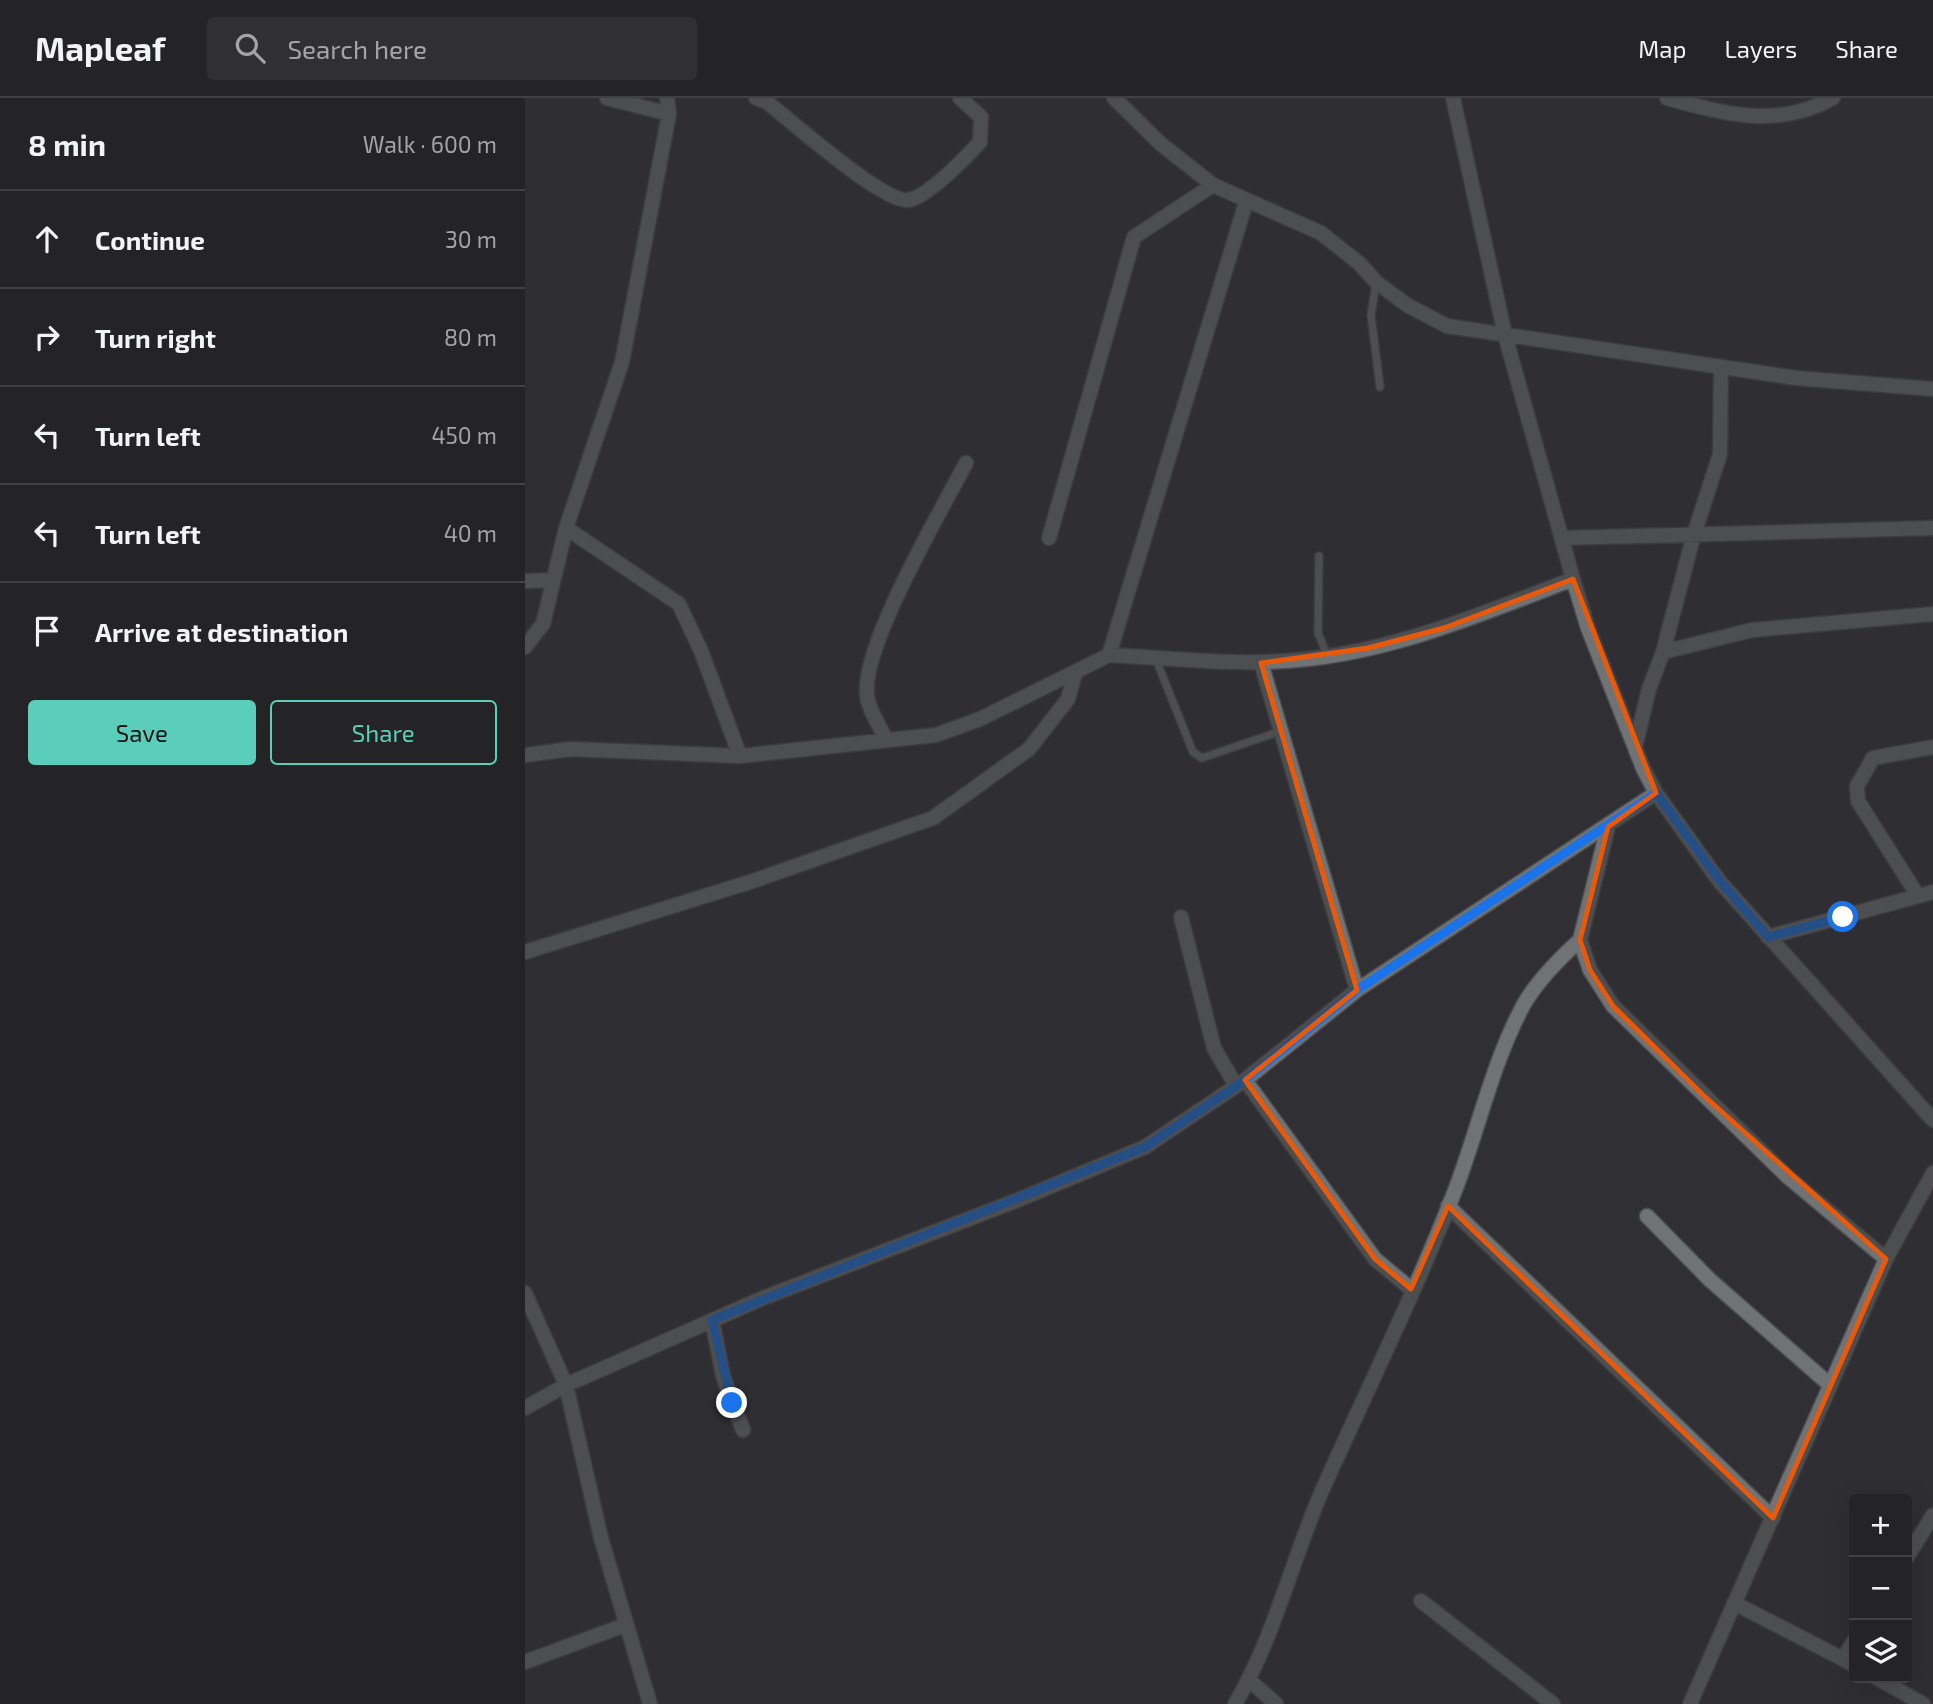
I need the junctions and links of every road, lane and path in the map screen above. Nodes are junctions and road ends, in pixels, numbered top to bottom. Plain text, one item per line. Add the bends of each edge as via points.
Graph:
1 (607, 98) edge
2 (667, 98) edge
3 (756, 98) edge
4 (960, 98) edge
5 (1114, 98) edge
6 (1453, 98) edge
7 (1667, 98) edge
8 (1833, 98) edge
9 (669, 114) junction
10 (1213, 185) junction
11 (1246, 202) junction
12 (1376, 282) junction
13 (1505, 335) junction
14 (1721, 368) junction
15 (1380, 387) dead end
16 (1933, 389) edge
17 (966, 463) dead end
18 (566, 528) junction
19 (1933, 528) edge
20 (1694, 534) junction
21 (1049, 538) dead end
22 (1563, 538) junction
23 (1319, 556) dead end
24 (1573, 579) junction
25 (552, 580) junction
26 (525, 581) edge
27 (1933, 614) edge
28 (525, 647) edge
29 (1663, 652) junction
30 (1109, 654) junction
31 (1327, 655) junction
32 (1155, 657) junction
33 (1261, 663) junction
34 (1075, 674) junction
35 (1281, 730) junction
36 (886, 740) junction
37 (1635, 747) junction
38 (1933, 747) edge
39 (525, 755) edge
40 (740, 756) junction
41 (1656, 793) junction
42 (1608, 827) junction
43 (1933, 892) edge
44 (1918, 896) junction
45 (1181, 917) dead end
46 (1768, 937) junction
47 (1580, 940) junction
48 (525, 952) edge
49 (1357, 990) junction
50 (1241, 1083) junction
51 (1931, 1115) edge
52 (1933, 1173) edge
53 (1448, 1206) junction
54 (1647, 1216) dead end
55 (1886, 1259) junction
56 (1411, 1289) junction
57 (525, 1293) edge
58 (712, 1320) junction
59 (566, 1385) junction
60 (1829, 1385) junction
61 (525, 1408) edge
62 (743, 1430) dead end
63 (1933, 1515) edge
64 (1773, 1518) junction
65 (1912, 1549) edge
66 (1421, 1601) dead end
67 (1734, 1603) junction
68 (625, 1625) junction
69 (525, 1662) edge
70 (1849, 1662) edge
71 (1249, 1680) junction
72 (1886, 1683) edge
73 (650, 1704) edge
74 (1235, 1704) edge
75 (1276, 1704) edge
76 (1553, 1704) edge
77 (1691, 1704) edge
78 (1923, 1704) edge

1 - 9 street
2 - 9 street
3 - 4 street via 767,102 868,184 905,201 919,197 980,142 981,117
5 - 10 street via 1161,144
6 - 13 street
7 - 8 street via 1719,113 1780,118
9 - 18 street via 622,362
10 - 11 street
10 - 21 street via 1134,237
11 - 12 street via 1321,233
11 - 30 street
12 - 13 street via 1447,326
12 - 15 lane via 1371,315
13 - 14 street
13 - 22 street
14 - 16 street
14 - 20 street via 1720,454
17 - 36 street via 887,617 869,663 867,696
18 - 25 street
18 - 40 street via 679,604
19 - 20 street
20 - 22 street
20 - 29 street
22 - 24 street
23 - 31 lane via 1318,633
24 - 31 street via 1444,628
24 - 37 street
25 - 26 street
25 - 28 street via 543,624
27 - 29 street via 1752,629
29 - 37 street
30 - 32 street
30 - 34 street
31 - 33 street
32 - 33 street
32 - 35 lane via 1192,752 1202,758
33 - 35 street
34 - 36 street via 936,735
34 - 48 street via 1068,699 1029,749 933,818 766,877
35 - 49 street
36 - 40 street
37 - 41 street
38 - 44 street via 1873,758 1857,786 1858,801
39 - 40 street via 571,749
41 - 42 street
41 - 46 street via 1720,881
42 - 47 street
42 - 49 street
43 - 44 street
44 - 46 street
45 - 50 street via 1214,1048
46 - 51 street
47 - 53 street via 1525,1003 1495,1072
47 - 55 street via 1590,970 1613,1006 1788,1177
49 - 50 street
50 - 56 street via 1375,1259
50 - 58 street via 1145,1147
52 - 55 street
53 - 56 street
53 - 64 street
54 - 60 street via 1710,1280
55 - 60 street
56 - 71 street via 1320,1496
57 - 59 street
58 - 59 street
58 - 62 street via 723,1376
59 - 61 street
59 - 68 street via 584,1474
60 - 64 street
63 - 65 street
64 - 67 street
66 - 76 street
67 - 70 street
67 - 77 street
68 - 69 street
68 - 73 street
71 - 74 street
71 - 75 street
72 - 78 street

